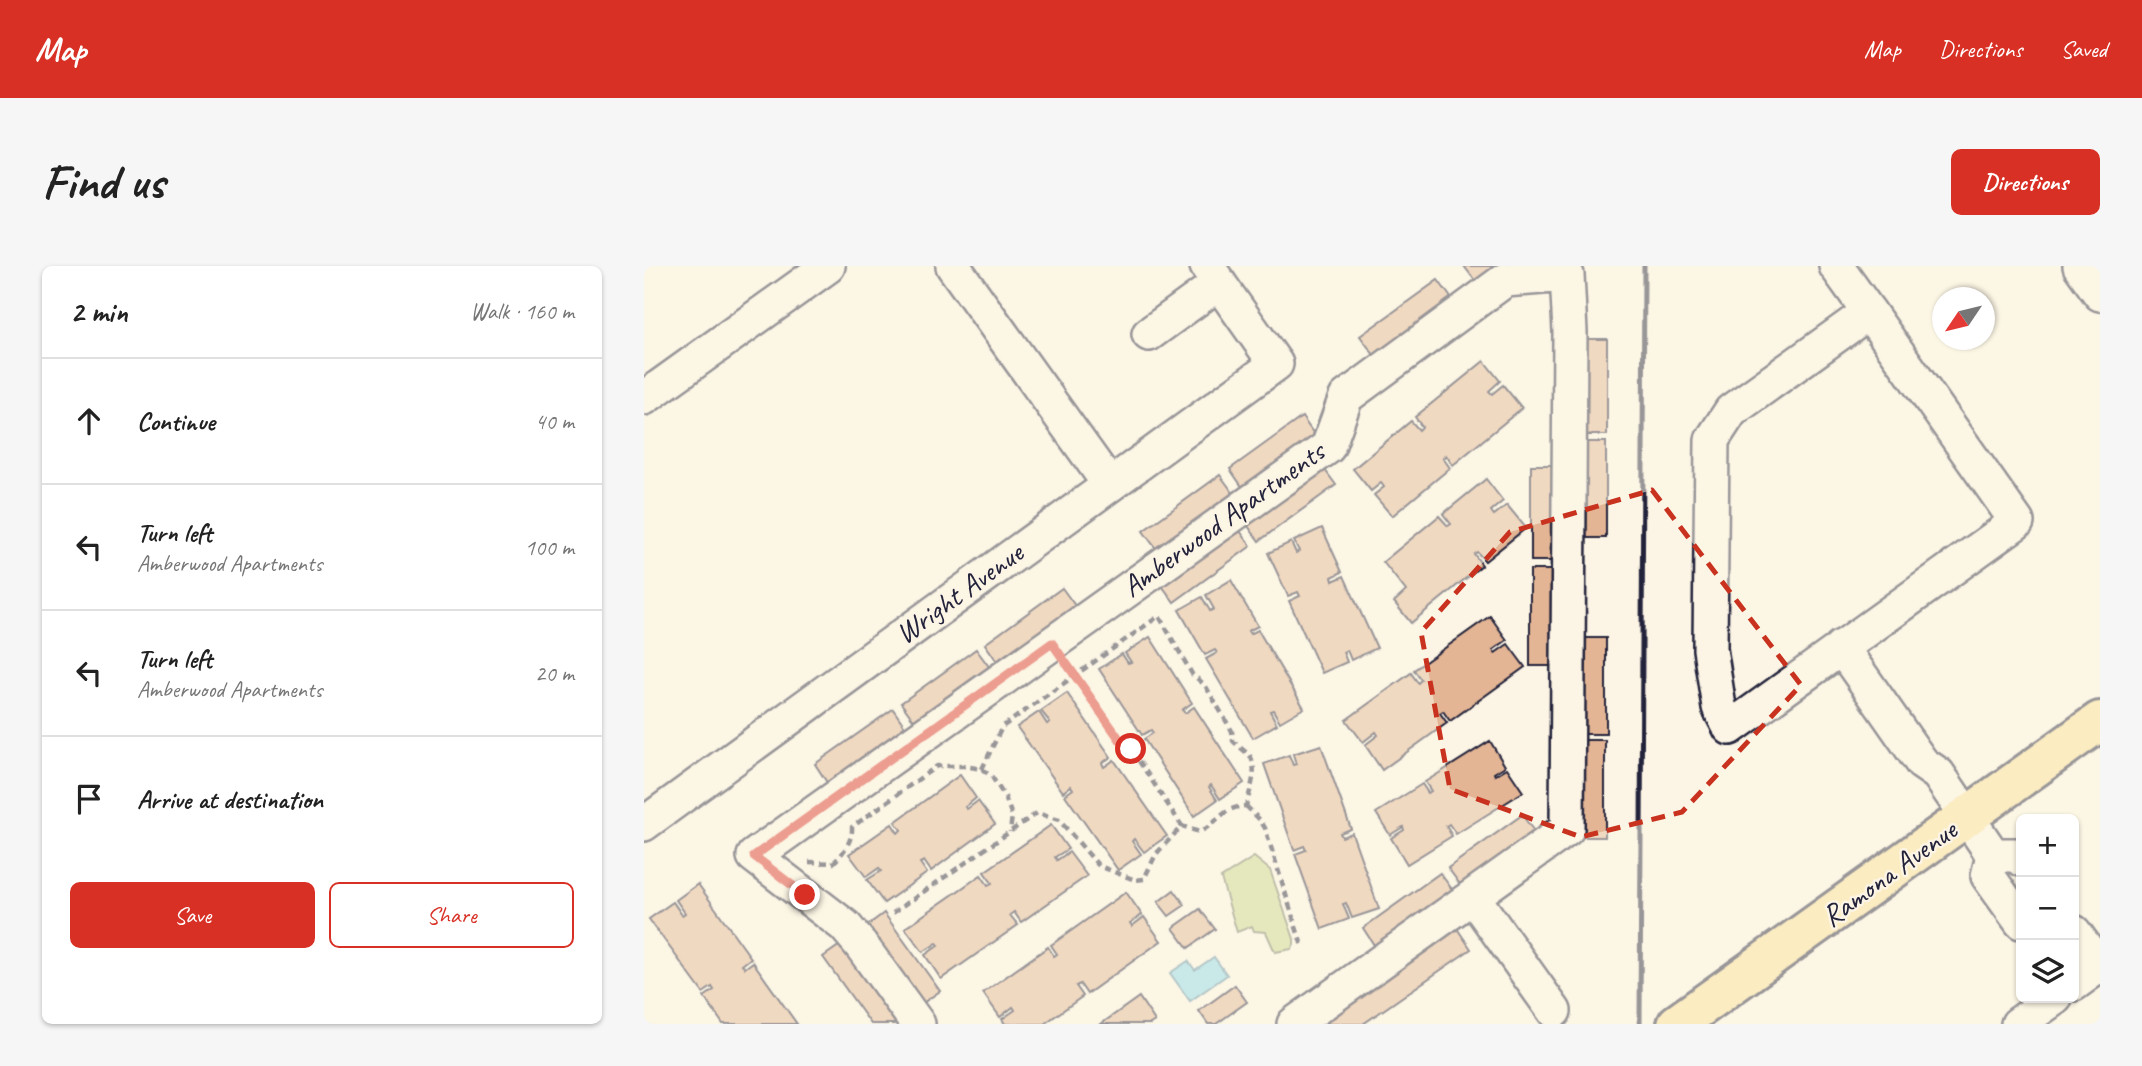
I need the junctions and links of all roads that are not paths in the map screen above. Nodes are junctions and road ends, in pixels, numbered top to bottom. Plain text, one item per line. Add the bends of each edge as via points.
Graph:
1 (828, 266) edge
2 (953, 266) edge
3 (1836, 266) edge
4 (2080, 266) edge
5 (1213, 274) edge
6 (2100, 294) edge
7 (1869, 312) junction
8 (1149, 334) dead end
9 (644, 398) edge
10 (1109, 484) junction
11 (1849, 642) junction
12 (2100, 721) edge
13 (1966, 816) junction
14 (644, 824) edge
15 (2007, 857) edge
16 (1473, 897) junction
17 (2016, 915) edge
18 (2077, 940) edge
19 (2091, 972) edge
20 (2048, 1003) edge
21 (1554, 1011) dead end
22 (918, 1024) edge
23 (1294, 1024) edge
24 (1677, 1024) edge
25 (2018, 1024) edge

1 - 9 street
2 - 10 street
3 - 7 street
4 - 6 street
5 - 8 street
5 - 10 street, Wright Avenue via 1276,364
7 - 11 street via 2017,522
7 - 11 street via 1731,411 1712,440 1710,649 1719,706 1730,728
10 - 14 street, Wright Avenue
11 - 13 street via 1922,763 1938,774
12 - 13 main road, Ramona Avenue
13 - 15 street
13 - 24 main road, Ramona Avenue
15 - 17 street via 1988,876
16 - 21 street
16 - 22 street, Amberwood Apartments via 1567,829 1567,275 1505,281 1346,397 1328,447 748,850 845,926
16 - 23 street, Amberwood Apartments
18 - 19 street
20 - 25 street

